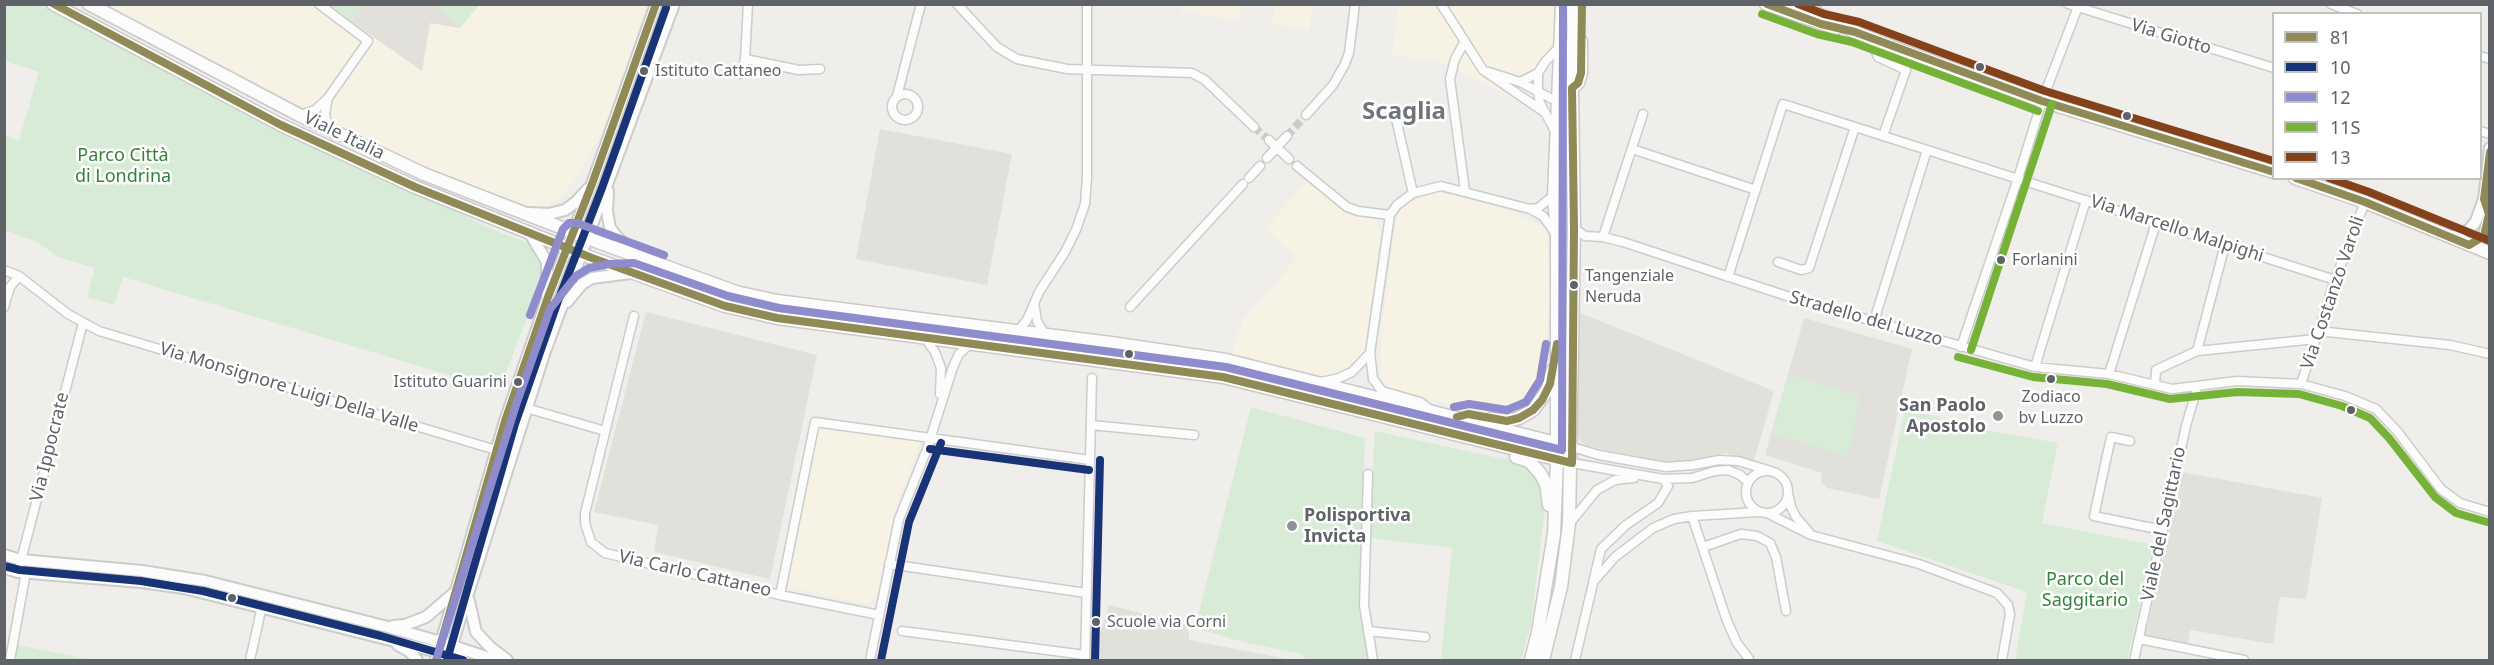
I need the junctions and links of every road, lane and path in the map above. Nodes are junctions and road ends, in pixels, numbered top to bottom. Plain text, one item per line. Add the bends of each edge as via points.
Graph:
1 (53, 4) edge
2 (89, 4) edge
3 (319, 4) edge
4 (656, 4) edge
5 (674, 4) edge
6 (748, 4) edge
7 (921, 4) edge
8 (957, 4) edge
9 (1087, 4) edge
10 (1355, 4) edge
11 (1441, 4) edge
12 (1562, 4) edge
13 (1574, 4) edge
14 (1582, 4) edge
15 (1766, 4) edge
16 (1798, 4) edge
17 (2068, 4) edge
18 (2331, 4) edge
19 (2079, 6) edge
20 (2352, 12) edge
21 (1855, 32) junction
22 (1871, 38) junction
23 (1465, 41) junction
24 (1560, 45) junction
25 (745, 59) junction
26 (2272, 67) edge
27 (820, 69) dead end
28 (1086, 70) junction
29 (1483, 70) junction
30 (1538, 73) junction
31 (741, 74) dead end
32 (1520, 82) junction
33 (1572, 88) junction
34 (1538, 92) junction
35 (897, 96) dead end
36 (328, 98) junction
37 (2042, 101) junction
38 (1558, 102) junction
39 (1394, 110) dead end
40 (1544, 112) junction
41 (1643, 114) dead end
42 (299, 115) junction
43 (1306, 115) tunnel mouth
44 (1254, 127) tunnel mouth
45 (1855, 127) junction
46 (1556, 133) junction
47 (339, 134) junction
48 (1287, 136) tunnel mouth
49 (1883, 136) junction
50 (1269, 140) tunnel mouth
51 (1277, 147) junction
52 (2490, 148) edge
53 (1632, 149) junction
54 (1927, 150) junction
55 (1267, 158) dead end
56 (1289, 159) dead end
57 (1260, 166) dead end
58 (1297, 166) dead end
59 (2272, 171) edge
60 (611, 172) junction
61 (2018, 178) junction
62 (2301, 180) edge
63 (592, 184) junction
64 (1756, 190) junction
65 (1465, 191) junction
66 (1413, 193) junction
67 (1554, 195) junction
68 (1573, 198) junction
69 (2484, 199) junction
70 (2086, 200) junction
71 (2365, 202) junction
72 (1530, 209) junction
73 (519, 212) junction
74 (1390, 215) junction
75 (2156, 223) junction
76 (1574, 228) junction
77 (2469, 230) junction
78 (529, 232) junction
79 (573, 233) junction
80 (1557, 237) junction
81 (1603, 237) junction
82 (2452, 237) junction
83 (587, 238) junction
84 (2225, 245) junction
85 (2469, 245) junction
86 (568, 247) junction
87 (582, 253) junction
88 (2490, 253) edge
89 (638, 257) junction
90 (1778, 262) dead end
91 (4, 270) edge
92 (631, 273) junction
93 (19, 276) junction
94 (1728, 277) junction
95 (2335, 280) junction
96 (548, 297) junction
97 (1035, 304) junction
98 (4, 307) edge
99 (1130, 307) dead end
100 (559, 314) junction
101 (634, 316) dead end
102 (1874, 321) junction
103 (83, 323) junction
104 (1017, 332) junction
105 (2317, 335) junction
106 (923, 336) junction
107 (1045, 336) junction
108 (971, 343) junction
109 (1961, 347) junction
110 (2197, 351) junction
111 (1370, 353) junction
112 (1557, 354) junction
113 (2490, 354) edge
114 (2035, 367) junction
115 (2109, 374) junction
116 (1092, 378) dead end
117 (1318, 383) junction
118 (2301, 384) junction
119 (2155, 385) junction
120 (2197, 387) junction
121 (514, 393) junction
122 (940, 404) junction
123 (525, 408) junction
124 (1430, 411) junction
125 (1458, 417) junction
126 (1091, 425) junction
127 (1427, 428) junction
128 (605, 431) junction
129 (1194, 435) dead end
130 (931, 439) junction
131 (2130, 441) dead end
132 (1558, 443) junction
133 (1572, 447) junction
134 (496, 450) junction
135 (1090, 460) junction
136 (1557, 460) junction
137 (1572, 463) junction
138 (1771, 471) junction
139 (1368, 474) dead end
140 (1643, 477) junction
141 (1663, 479) junction
142 (1748, 482) junction
143 (1788, 489) junction
144 (1746, 498) junction
145 (1758, 512) junction
146 (2490, 512) edge
147 (1724, 513) junction
148 (1769, 514) junction
149 (1692, 516) junction
150 (1569, 524) junction
151 (2162, 530) junction
152 (1554, 534) junction
153 (1811, 535) junction
154 (1703, 547) junction
155 (4, 555) edge
156 (21, 560) junction
157 (889, 564) junction
158 (4, 568) edge
159 (22, 572) junction
160 (1595, 581) junction
161 (456, 591) junction
162 (1086, 593) junction
163 (468, 595) junction
164 (780, 595) junction
165 (262, 606) junction
166 (1786, 611) dead end
167 (879, 615) junction
168 (384, 626) junction
169 (902, 631) dead end
170 (1368, 631) junction
171 (1425, 637) dead end
172 (2139, 639) junction
173 (391, 640) junction
174 (444, 653) edge
175 (1085, 658) edge
176 (10, 660) edge
177 (250, 660) edge
178 (417, 660) edge
179 (463, 660) edge
180 (495, 660) edge
181 (507, 660) edge
182 (870, 660) edge
183 (1373, 660) edge
184 (1531, 660) edge
185 (1543, 660) edge
186 (1575, 660) edge
187 (1748, 660) edge
188 (2002, 660) edge
189 (2134, 660) edge
190 (2244, 660) edge

1 - 78 main road, Viale Italia via 281,125 415,187
2 - 42 main road, Viale Italia
3 - 36 street via 368,41
4 - 63 street
5 - 60 street
6 - 25 street
7 - 35 street
8 - 28 street via 997,46 1017,59
9 - 28 street
10 - 43 street via 1345,64 1333,85
11 - 23 street
12 - 24 main road
13 - 33 main road
14 - 33 main road via 1581,73
15 - 21 main road
16 - 21 main road
17 - 19 street, Via Giotto
18 - 20 street
19 - 26 street, Via Giotto
19 - 37 street
21 - 22 main road
22 - 37 main road
22 - 49 street via 1878,57 1906,69
23 - 29 street
23 - 65 street via 1450,80
24 - 30 street
24 - 38 main road
25 - 27 street via 799,70
25 - 31 street
28 - 44 street via 1192,73 1205,80
28 - 97 street via 1085,204 1076,230
29 - 32 street
29 - 40 street
30 - 32 street
30 - 34 street
32 - 34 street
33 - 68 main road
34 - 38 street
34 - 40 street
36 - 42 street via 315,110
36 - 47 street via 327,124
37 - 59 main road
37 - 61 street
38 - 46 main road
38 - 68 main road via 1565,111 1566,173
39 - 66 street
40 - 46 street
41 - 53 street
42 - 47 main road, Viale Italia
45 - 49 street, Via Marcello Malpighi
45 - 64 street, Via Marcello Malpighi via 1783,104
45 - 90 street via 1809,268 1801,270
46 - 67 main road
47 - 73 main road, Viale Italia
48 - 51 street
49 - 54 street, Via Marcello Malpighi
50 - 51 street
51 - 55 street
51 - 56 street
52 - 69 street
53 - 64 street
53 - 81 street
54 - 61 street, Via Marcello Malpighi
54 - 102 street
57 - 99 street
58 - 74 street via 1347,207
60 - 83 street
60 - 89 street via 607,195 610,228
61 - 70 street, Via Marcello Malpighi
61 - 109 street
62 - 71 main road
63 - 73 street via 565,210 549,214
63 - 79 street
64 - 94 street
65 - 66 street via 1441,186
65 - 72 street
66 - 74 street via 1396,205
67 - 72 street via 1538,208
67 - 80 main road
68 - 76 main road
69 - 77 street
69 - 85 street via 2489,214 2484,236
70 - 75 street, Via Marcello Malpighi
70 - 114 street
71 - 82 main road
71 - 95 street, Via Costanzo Varoli
72 - 80 street via 1543,216
73 - 79 main road, Viale Italia
74 - 111 street
75 - 84 street, Via Marcello Malpighi
75 - 115 street
76 - 81 street, Stradello del Luzzo via 1585,236
76 - 133 main road
77 - 82 street
77 - 85 street
78 - 86 main road, Viale Italia
78 - 96 street via 547,262
79 - 83 main road, Viale Italia
79 - 86 street
80 - 112 main road
81 - 94 street, Stradello del Luzzo
82 - 85 main road
83 - 87 street
83 - 89 main road, Viale Italia
84 - 95 street, Via Marcello Malpighi
84 - 110 street
85 - 88 main road
86 - 87 main road, Viale Italia
86 - 96 street
87 - 92 main road, Viale Italia
87 - 100 street
89 - 104 main road, Viale Italia via 736,292 777,301
91 - 93 street, Via Monsignore Luigi Della Valle
92 - 100 street via 592,278 582,284
92 - 106 main road via 725,306 777,318
93 - 98 street via 10,287
93 - 103 street, Via Monsignore Luigi Della Valle
94 - 102 street, Stradello del Luzzo
95 - 105 street, Via Costanzo Varoli
96 - 121 street
97 - 104 street
97 - 107 street via 1037,321
100 - 123 street
101 - 128 street, Via Carlo Cattaneo
102 - 109 street, Stradello del Luzzo
103 - 134 street, Via Monsignore Luigi Della Valle via 125,340
103 - 156 street, Via Ippocrate
104 - 107 main road, Viale Italia
105 - 110 street
105 - 113 street via 2450,345
105 - 118 street, Via Costanzo Varoli
106 - 108 main road
106 - 122 street via 941,368
107 - 117 main road, Viale Italia via 1226,360
108 - 122 street via 959,354
108 - 127 main road via 1223,377
109 - 114 street, Stradello del Luzzo
110 - 119 street via 2156,370
111 - 117 street via 1352,372
111 - 124 street via 1373,379 1382,391 1420,402
112 - 125 main road via 1547,391 1526,415 1507,421 1468,414
112 - 132 main road
114 - 115 street, Stradello del Luzzo
115 - 119 street, Stradello del Luzzo
116 - 126 street
117 - 124 main road, Viale Italia
118 - 120 street, Stradello del Luzzo via 2237,381
118 - 146 street, Stradello del Luzzo via 2376,409 2441,489 2460,503
119 - 120 street, Stradello del Luzzo via 2172,389
120 - 151 street, Viale del Sagittario
121 - 123 street
121 - 134 street
122 - 130 street
123 - 128 street
123 - 163 street
124 - 125 main road, Viale Italia
125 - 132 main road, Viale Italia
126 - 129 street
126 - 135 street
127 - 136 main road
127 - 152 main road via 1463,443 1529,461 1546,484
128 - 164 street, Via Carlo Cattaneo via 585,513 588,534 598,549
130 - 135 street
130 - 157 street via 904,504
130 - 164 street via 815,422
131 - 151 street via 2111,437 2094,516
132 - 133 main road, Viale Italia
132 - 136 main road
133 - 137 main road
133 - 138 street via 1666,467 1719,460
134 - 161 street
135 - 162 street
136 - 137 main road
136 - 152 main road
137 - 140 street
137 - 150 main road
138 - 142 street via 1758,473
138 - 143 street via 1783,477
139 - 170 street via 1364,605
140 - 141 street
140 - 150 street via 1615,480 1597,489
141 - 142 street via 1728,470
141 - 160 street via 1668,486 1658,502 1600,549
142 - 144 street
143 - 148 street via 1784,506
143 - 153 street via 1791,507
144 - 145 street
144 - 147 street
145 - 147 street
145 - 148 street
147 - 149 street
148 - 153 street
149 - 154 street
149 - 160 street via 1653,528 1616,557
150 - 185 main road via 1561,586
151 - 172 street, Viale del Sagittario
152 - 184 main road
153 - 188 street via 1919,564 1997,593 2008,605 2010,615
154 - 166 street via 1741,534 1770,543
154 - 187 street via 1727,621
155 - 156 street
156 - 159 street, Via Ippocrate
156 - 168 street via 186,577
157 - 162 street
157 - 167 street
158 - 159 street
159 - 165 street via 152,583
159 - 176 street, Via Ippocrate
160 - 186 street
161 - 168 street via 426,617 405,625
161 - 174 street
162 - 175 street
163 - 174 street
163 - 181 street via 476,632
164 - 167 street, Via Carlo Cattaneo
165 - 173 street
165 - 177 street
167 - 182 street
168 - 174 street
169 - 175 street
170 - 171 street
170 - 183 street
172 - 189 street, Viale del Sagittario
172 - 190 street
173 - 174 street
173 - 178 street
174 - 179 street
174 - 180 street

